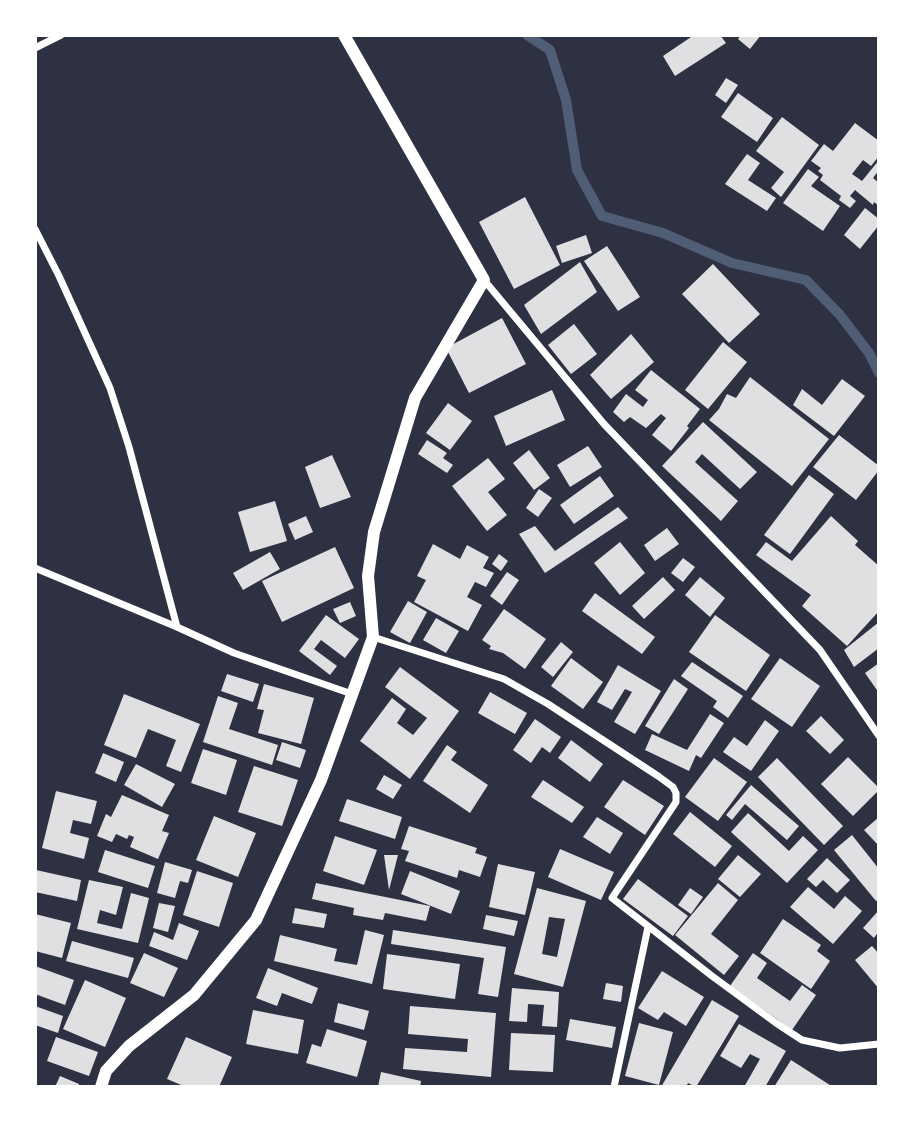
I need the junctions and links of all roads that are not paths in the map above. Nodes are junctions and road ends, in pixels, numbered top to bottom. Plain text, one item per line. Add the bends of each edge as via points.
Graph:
1 (61, 35) edge
2 (344, 35) edge
3 (35, 48) edge
4 (35, 229) edge
5 (484, 279) junction
6 (35, 568) edge
7 (177, 627) junction
8 (373, 637) junction
9 (352, 694) junction
10 (879, 736) edge
11 (648, 927) junction
12 (879, 1044) edge
13 (101, 1087) edge
14 (614, 1087) edge

1 - 3 street
2 - 5 street
4 - 7 street via 110,388
5 - 8 street via 415,398 374,531 368,576
5 - 10 street via 604,424 820,650
6 - 7 street
7 - 9 street via 234,653
8 - 9 street
8 - 11 street via 504,679 673,787 676,802 612,898
9 - 13 street via 321,780 256,920 194,995 113,1063
11 - 12 street via 802,1040 840,1048
11 - 14 street

